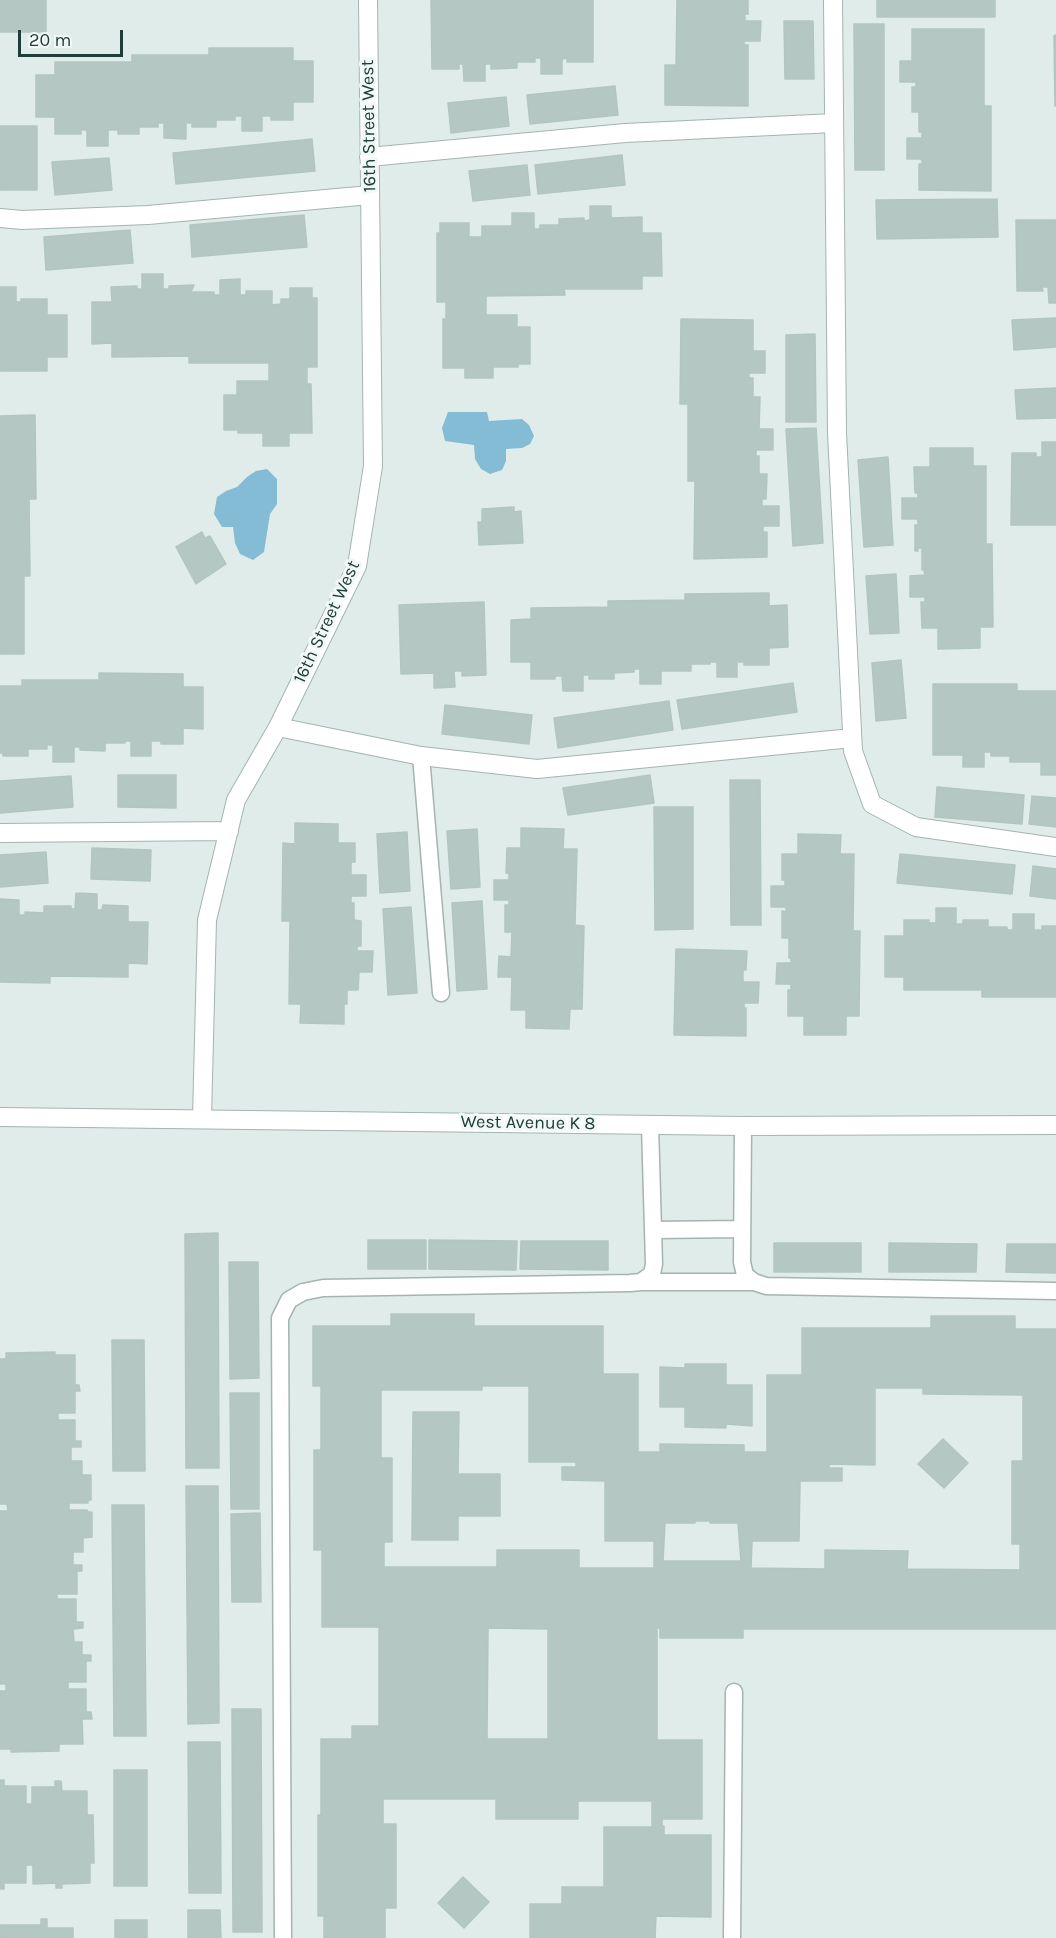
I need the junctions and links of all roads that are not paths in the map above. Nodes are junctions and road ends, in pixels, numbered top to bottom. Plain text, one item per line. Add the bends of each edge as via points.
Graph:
1 (368, 0) edge
2 (834, 0) edge
3 (834, 123) junction
4 (369, 157) junction
5 (370, 195) junction
6 (0, 219) edge
7 (278, 727) junction
8 (852, 738) junction
9 (421, 756) junction
10 (229, 831) junction
11 (0, 833) edge
12 (1056, 847) edge
13 (441, 993) dead end
14 (0, 1117) edge
15 (202, 1118) junction
16 (650, 1125) junction
17 (1056, 1125) edge
18 (742, 1126) junction
19 (742, 1229) junction
20 (653, 1230) junction
21 (641, 1282) junction
22 (754, 1282) junction
23 (1056, 1291) edge
24 (734, 1692) dead end
25 (284, 1938) edge
26 (732, 1938) edge

1 - 4 street, 16th Street West
2 - 3 street
3 - 4 street via 625,133
3 - 8 street via 837,433
4 - 5 street, 16th Street West
5 - 6 street via 148,214
5 - 7 street, 16th Street West via 373,466 357,566
7 - 9 street
7 - 10 street, 16th Street West via 236,800
8 - 9 street via 537,769
8 - 12 street via 872,804 916,827
9 - 13 lane
10 - 11 street
10 - 15 street, 16th Street West via 207,920
14 - 15 street, West Avenue K 8
15 - 16 street, West Avenue K 8
16 - 18 street, West Avenue K 8
16 - 20 lane
17 - 18 street, West Avenue K 8
18 - 19 lane
19 - 20 lane
19 - 22 lane via 742,1262 745,1275
20 - 21 lane via 652,1274
21 - 22 lane
21 - 25 lane via 323,1288 289,1300 280,1318
22 - 23 lane via 766,1286
24 - 26 lane

